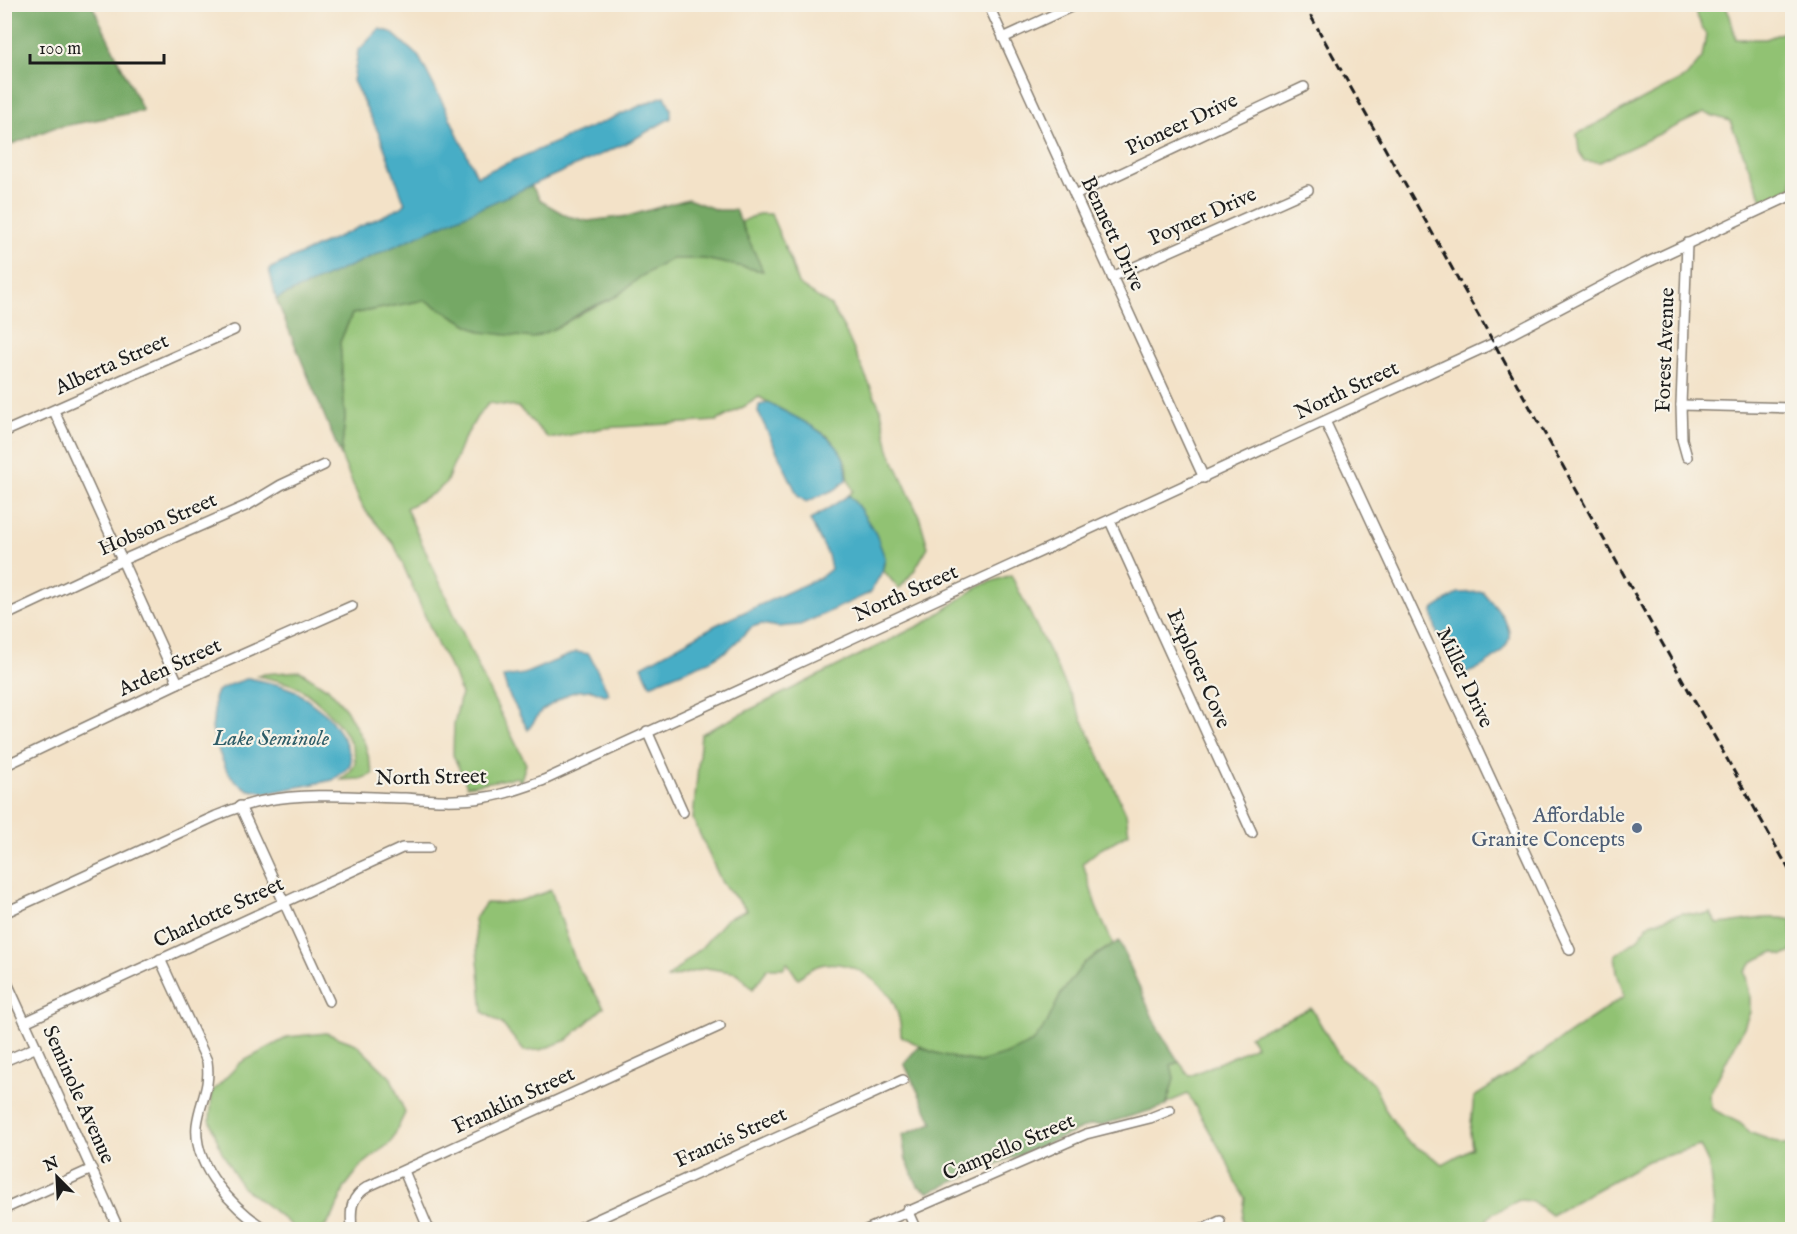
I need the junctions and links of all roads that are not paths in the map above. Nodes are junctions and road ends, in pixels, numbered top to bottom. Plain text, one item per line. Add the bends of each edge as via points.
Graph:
1 (988, 4) edge
2 (1077, 4) edge
3 (1003, 38) junction
4 (1304, 87) dead end
5 (1308, 190) dead end
6 (1075, 195) junction
7 (1792, 195) edge
8 (1687, 243) junction
9 (1112, 277) junction
10 (234, 330) dead end
11 (1681, 405) junction
12 (1792, 408) edge
13 (54, 411) junction
14 (1325, 421) junction
15 (4, 432) edge
16 (1687, 457) dead end
17 (324, 465) dead end
18 (1204, 478) junction
19 (1110, 521) junction
20 (123, 560) junction
21 (352, 606) dead end
22 (4, 616) edge
23 (178, 683) junction
24 (647, 731) junction
25 (4, 766) edge
26 (240, 806) junction
27 (683, 812) dead end
28 (1252, 833) dead end
29 (429, 848) dead end
30 (285, 903) junction
31 (4, 913) edge
32 (1570, 950) dead end
33 (160, 959) junction
34 (4, 976) edge
35 (329, 1001) dead end
36 (25, 1022) junction
37 (720, 1026) dead end
38 (37, 1047) junction
39 (4, 1061) edge
40 (903, 1080) dead end
41 (1170, 1110) dead end
42 (92, 1169) junction
43 (404, 1171) junction
44 (4, 1209) edge
45 (907, 1210) junction
46 (1220, 1221) dead end
47 (119, 1230) edge
48 (266, 1230) edge
49 (352, 1230) edge
50 (429, 1230) edge
51 (574, 1230) edge
52 (866, 1230) edge
53 (915, 1230) edge
54 (1200, 1230) edge

1 - 3 street, Bennett Drive
2 - 3 street
3 - 6 street, Bennett Drive
4 - 6 street, Pioneer Drive
5 - 9 street, Poyner Drive
6 - 9 street, Bennett Drive
7 - 8 street, North Street
8 - 11 street, Forest Avenue
8 - 14 street, North Street via 1500,340
9 - 18 street, Bennett Drive
10 - 13 street, Alberta Street
11 - 12 street
11 - 16 street, Forest Avenue
13 - 15 street, Alberta Street
13 - 20 street
14 - 18 street, North Street
14 - 32 street, Miller Drive
17 - 20 street, Hobson Street via 248,505
18 - 19 street, North Street
19 - 24 street, North Street
19 - 28 street, Explorer Cove
20 - 22 street, Hobson Street
20 - 23 street
21 - 23 street, Arden Street
23 - 25 street, Arden Street
24 - 26 street, North Street via 544,780 486,797 430,800 326,795
24 - 27 street
26 - 30 street
26 - 31 street, North Street
29 - 30 street, Charlotte Street via 402,848
30 - 33 street, Charlotte Street
30 - 35 street
33 - 36 street, Charlotte Street
33 - 48 street via 207,1061 209,1076 197,1123 202,1155 221,1189
34 - 36 street, Seminole Avenue
36 - 38 street, Seminole Avenue
37 - 43 street, Franklin Street
38 - 39 street
38 - 42 street, Seminole Avenue
40 - 51 street, Francis Street
41 - 45 street, Campello Street via 1086,1134
42 - 44 street
42 - 47 street, Seminole Avenue
43 - 49 street, Franklin Street via 360,1191 353,1201
43 - 50 street
45 - 52 street, Campello Street
45 - 53 street
46 - 54 street

